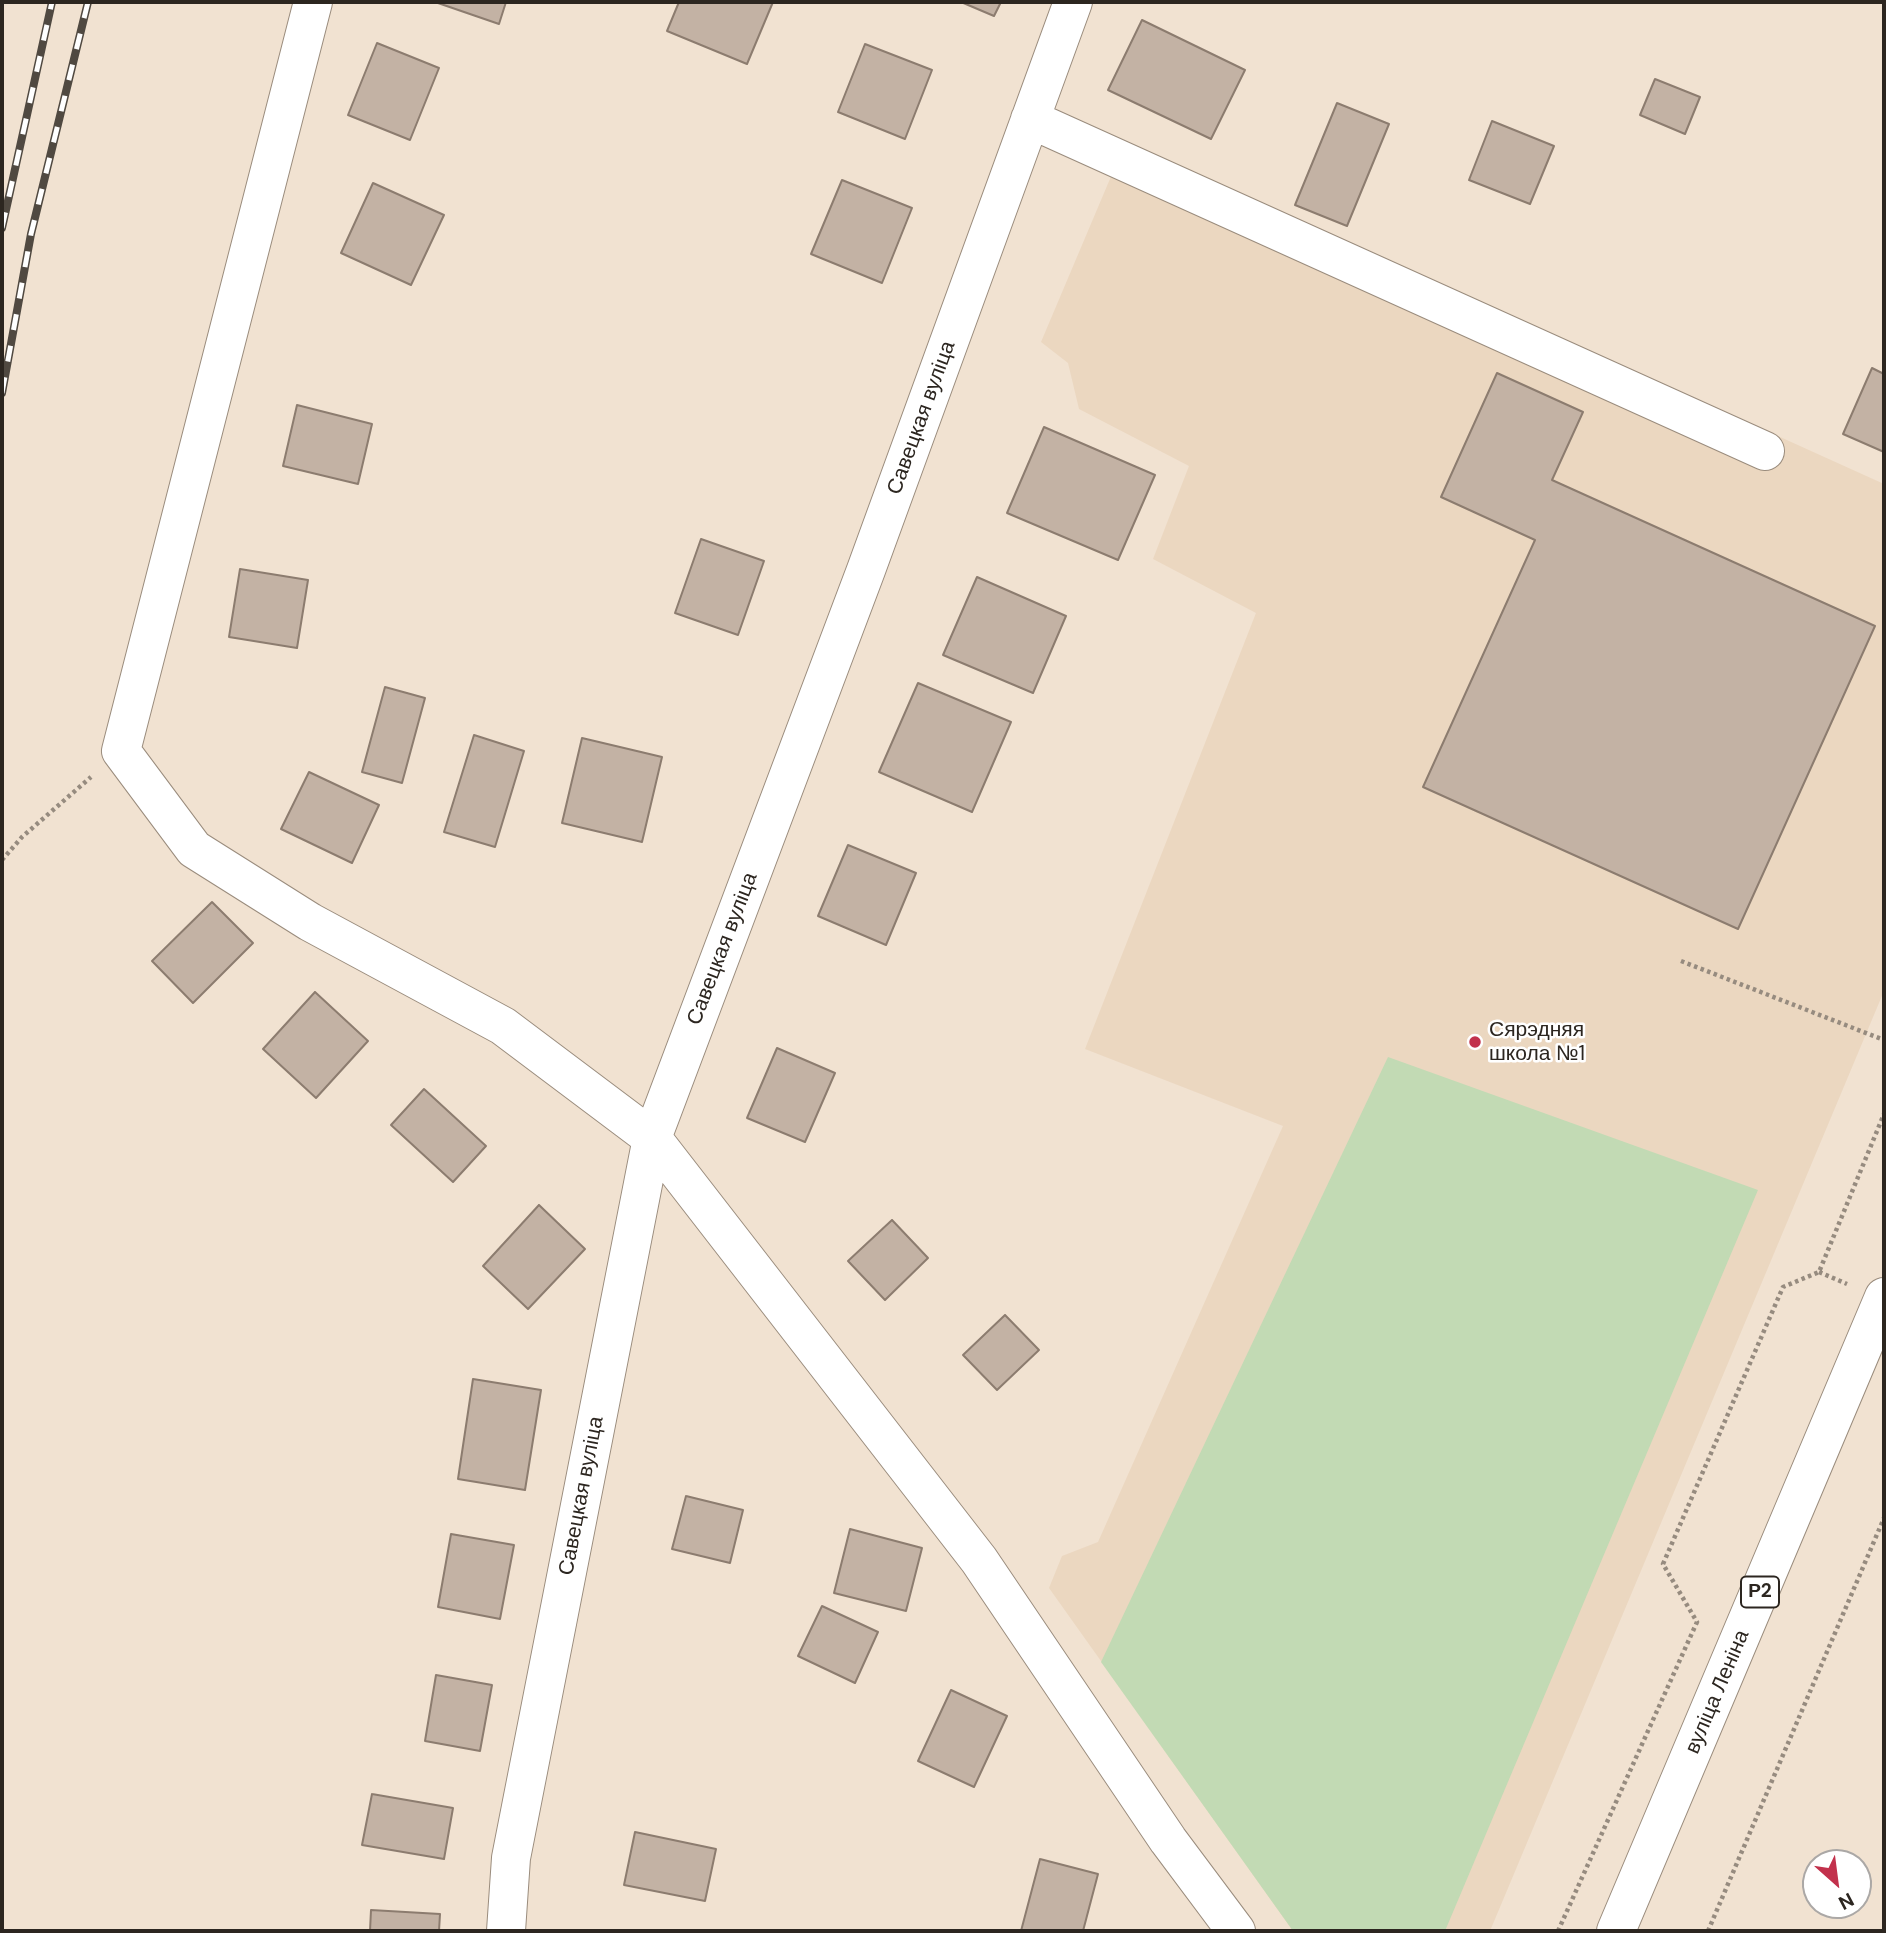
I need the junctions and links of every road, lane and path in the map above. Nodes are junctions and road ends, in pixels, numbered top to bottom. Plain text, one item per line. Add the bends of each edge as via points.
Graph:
1 (313, 2) edge
2 (1073, 2) edge
3 (1030, 119) junction
4 (1765, 451) dead end
5 (121, 751) junction
6 (2, 860) edge
7 (1681, 961) dead end
8 (1884, 1040) edge
9 (1884, 1114) edge
10 (652, 1138) junction
11 (1884, 1297) edge
12 (1884, 1518) edge
13 (506, 1931) edge
14 (1236, 1931) edge
15 (1558, 1931) edge
16 (1616, 1931) edge
17 (1708, 1931) edge

1 - 5 street
2 - 3 street, Савецкая вуліца
3 - 4 street
3 - 10 street, Савецкая вуліца
5 - 6 path
5 - 10 street via 194,849 310,922 503,1026
7 - 8 path
9 - 15 path via 1819,1272 1783,1287 1663,1564 1697,1622
10 - 13 street, Савецкая вуліца via 511,1858
10 - 14 street via 979,1560 1168,1840
11 - 16 street, вуліца Леніна / Р2
12 - 17 path

